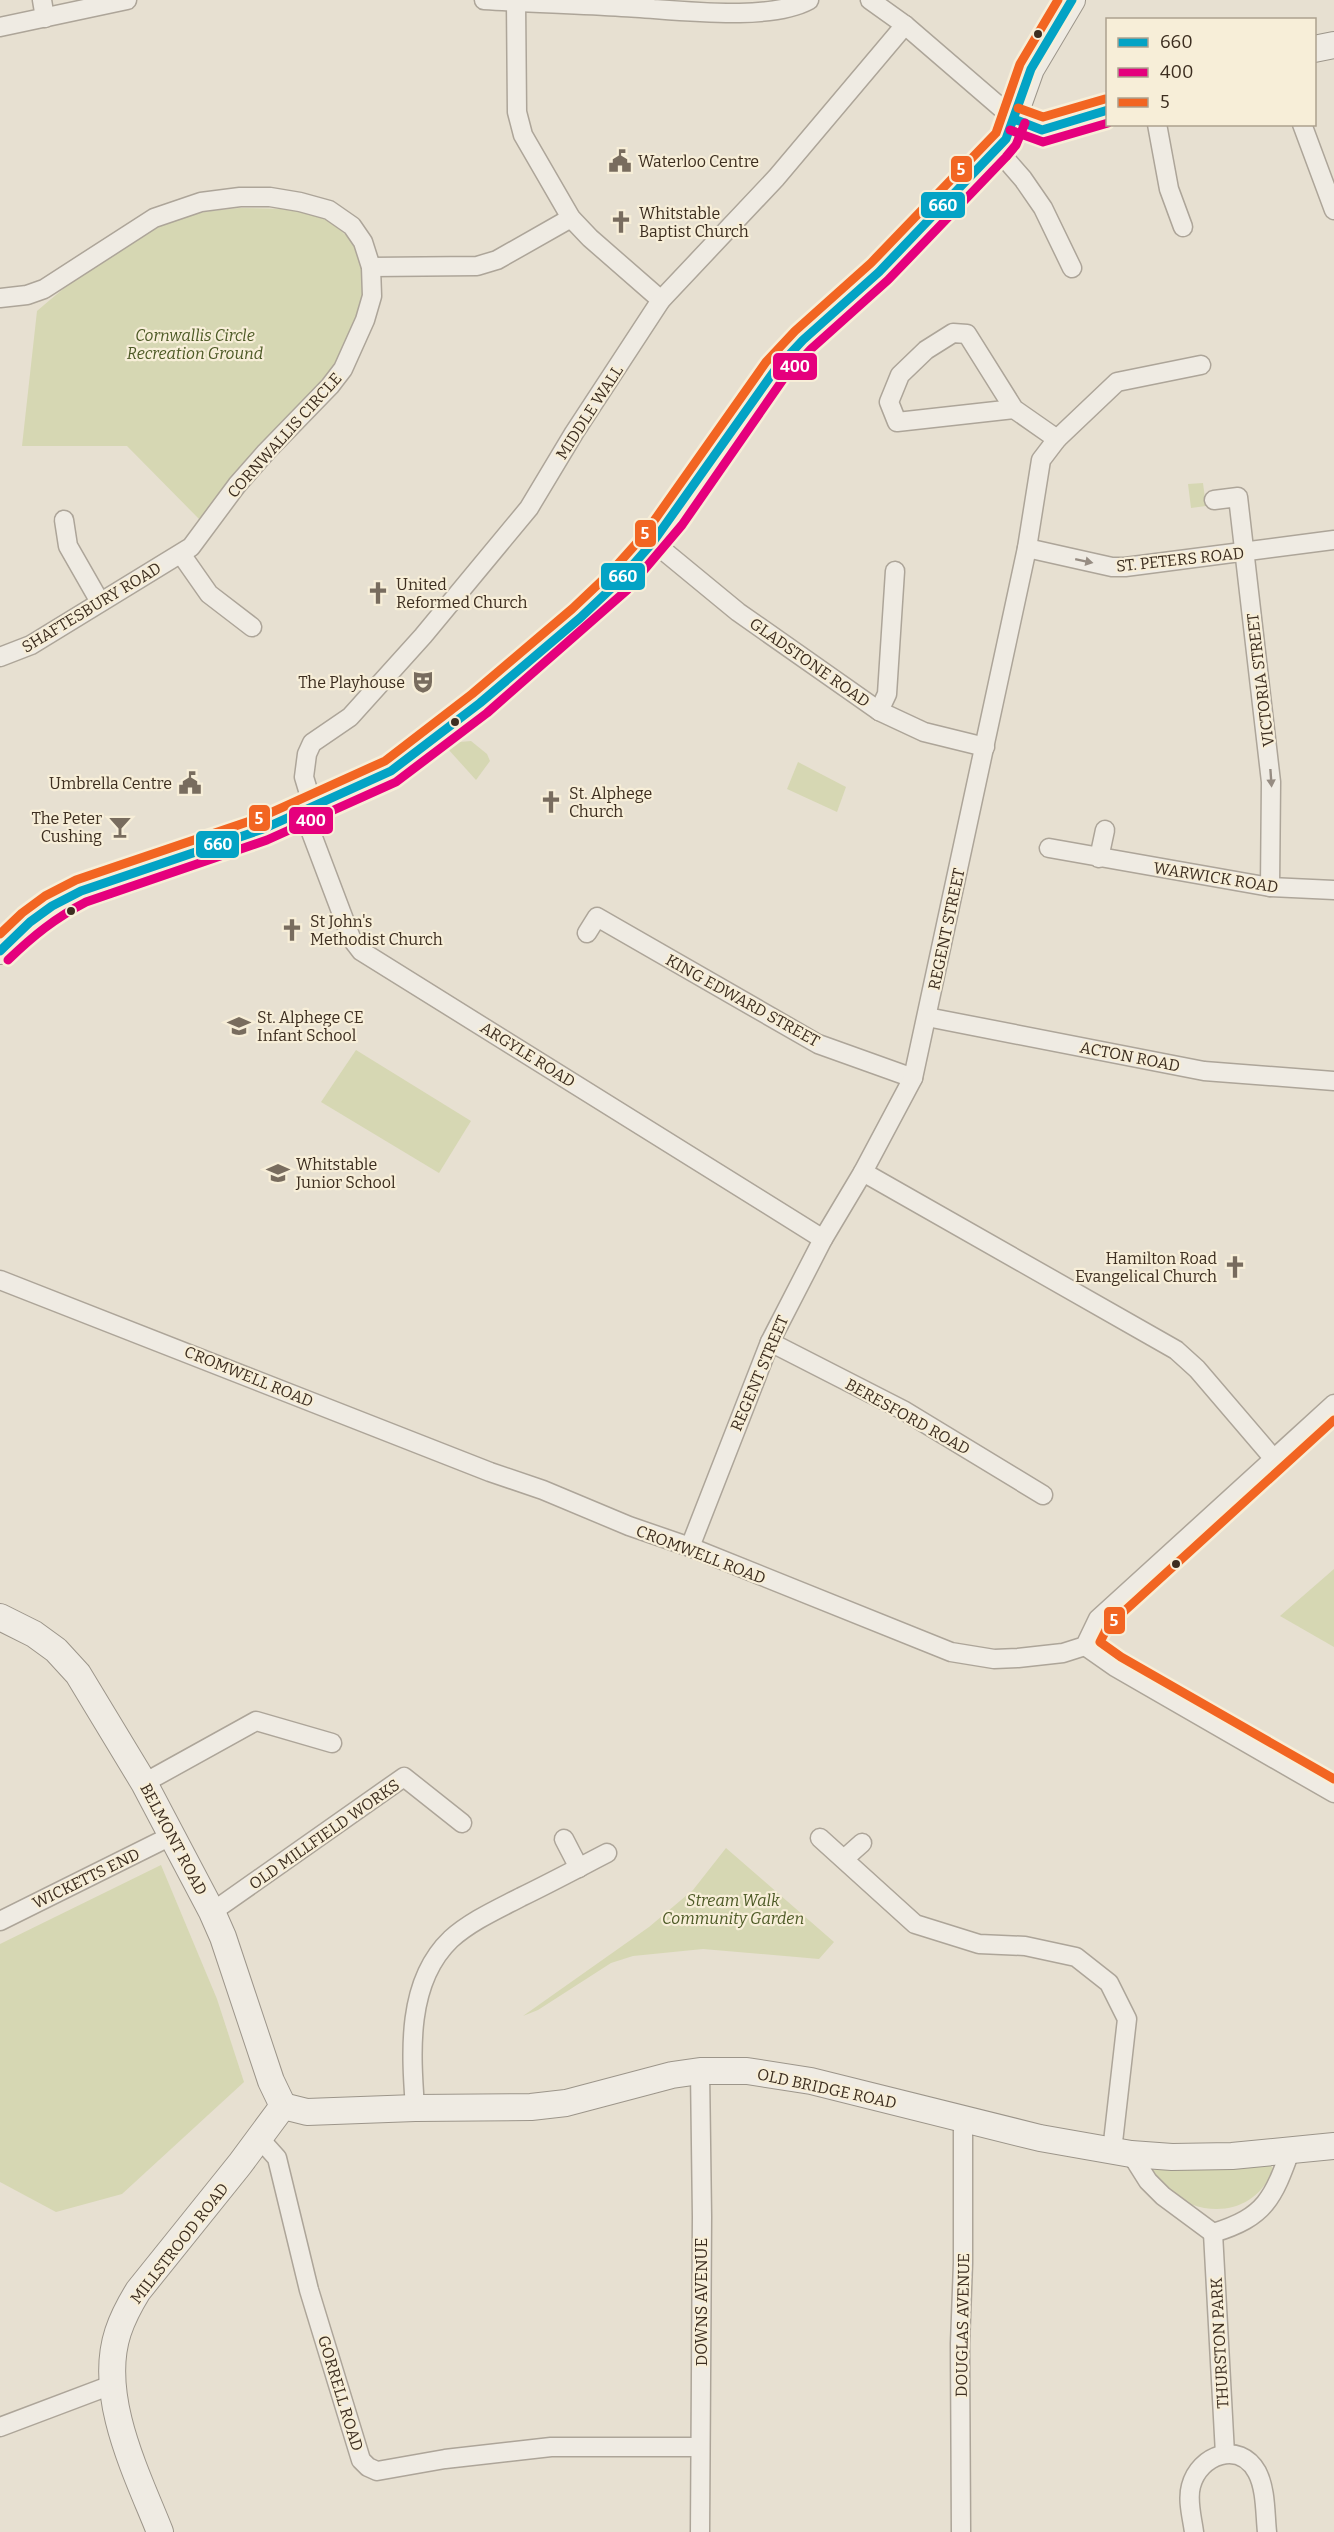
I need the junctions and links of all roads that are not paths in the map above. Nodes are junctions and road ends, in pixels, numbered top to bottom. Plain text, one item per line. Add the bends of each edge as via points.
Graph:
1 (127, 0) edge
2 (484, 0) edge
3 (809, 0) edge
4 (870, 0) edge
5 (1072, 0) edge
6 (516, 2) junction
7 (44, 9) edge
8 (905, 25) junction
9 (0, 27) edge
10 (1334, 45) edge
11 (1316, 49) edge
12 (1106, 110) edge
13 (1014, 119) junction
14 (1156, 126) edge
15 (1303, 126) edge
16 (998, 149) junction
17 (1334, 210) edge
18 (572, 218) junction
19 (1183, 227) dead end
20 (371, 267) junction
21 (1072, 268) dead end
22 (0, 298) edge
23 (661, 300) junction
24 (1201, 365) dead end
25 (1014, 409) junction
26 (1057, 439) junction
27 (1214, 500) dead end
28 (64, 520) dead end
29 (1334, 540) edge
30 (653, 542) junction
31 (1027, 548) junction
32 (1245, 553) junction
33 (181, 554) junction
34 (895, 571) dead end
35 (100, 602) junction
36 (252, 627) dead end
37 (0, 657) edge
38 (879, 711) junction
39 (985, 747) junction
40 (308, 809) junction
41 (1105, 830) dead end
42 (1049, 848) dead end
43 (1099, 858) junction
44 (1270, 887) junction
45 (1334, 890) edge
46 (587, 933) dead end
47 (1, 948) edge
48 (927, 1017) junction
49 (913, 1078) junction
50 (1334, 1081) edge
51 (863, 1172) junction
52 (823, 1239) junction
53 (0, 1280) edge
54 (770, 1342) junction
55 (1334, 1404) edge
56 (1274, 1460) junction
57 (1043, 1495) dead end
58 (690, 1547) junction
59 (0, 1617) edge
60 (1085, 1646) junction
61 (332, 1743) dead end
62 (144, 1783) junction
63 (1334, 1793) edge
64 (462, 1823) dead end
65 (173, 1834) junction
66 (820, 1838) dead end
67 (564, 1839) dead end
68 (862, 1843) dead end
69 (606, 1853) dead end
70 (844, 1859) junction
71 (579, 1868) junction
72 (212, 1912) junction
73 (0, 1921) edge
74 (700, 2071) junction
75 (283, 2106) junction
76 (415, 2108) junction
77 (963, 2118) junction
78 (260, 2139) junction
79 (1334, 2146) edge
80 (1291, 2149) junction
81 (1121, 2152) junction
82 (1213, 2233) junction
83 (114, 2384) junction
84 (0, 2427) edge
85 (700, 2447) junction
86 (1225, 2454) junction
87 (160, 2532) edge
88 (700, 2532) edge
89 (961, 2532) edge
90 (1194, 2532) edge
91 (1267, 2532) edge

1 - 7 street
2 - 6 street
3 - 6 street via 778,11 744,12
4 - 8 street
5 - 13 street via 1031,69
6 - 18 street via 517,112 523,135
7 - 9 street
8 - 13 street
8 - 23 street, MIDDLE WALL via 776,178
10 - 11 street
12 - 13 street via 1042,130
13 - 16 street
14 - 19 street via 1169,189
15 - 17 street
16 - 21 street via 1043,208
16 - 30 street via 879,272 775,370
18 - 20 street via 497,260 477,266
18 - 23 street
20 - 22 street, CORNWALLIS CIRCLE via 363,242 352,226 329,210 270,197 240,197 201,202 154,218 44,289
20 - 33 street, CORNWALLIS CIRCLE via 372,296 343,369 237,485 191,547
23 - 40 street, MIDDLE WALL via 529,508 350,717 312,743 304,777
24 - 26 street, REGENT STREET via 1117,382
25 - 25 street via 967,334 953,333 926,350 900,375 889,402 897,422
25 - 26 street
26 - 31 street, REGENT STREET via 1041,460
27 - 32 street, VICTORIA STREET via 1238,497
28 - 35 street via 68,546
29 - 32 street, ST. PETERS ROAD
30 - 38 street, GLADSTONE ROAD via 738,612
30 - 40 street via 580,618 421,750 391,771
31 -> 32 street, ST. PETERS ROAD via 1112,567
31 - 39 street, REGENT STREET
32 -> 44 street, VICTORIA STREET via 1271,782
33 - 35 street, SHAFTESBURY ROAD
33 - 36 street via 209,594
34 - 38 street via 887,694
35 - 37 street, SHAFTESBURY ROAD via 31,645
38 - 39 street, GLADSTONE ROAD via 924,732
39 - 48 street, REGENT STREET
40 - 47 street via 263,829 81,891 45,911
40 - 52 street, ARGYLE ROAD via 351,938 361,951
41 - 43 street
42 - 43 street, WARWICK ROAD
43 - 44 street, WARWICK ROAD
44 - 45 street, WARWICK ROAD
46 - 49 street, KING EDWARD STREET via 597,917 818,1044
48 - 49 street, REGENT STREET
48 - 50 street, ACTON ROAD via 1204,1071
49 - 51 street, REGENT STREET
51 - 52 street, REGENT STREET
51 - 56 street via 1176,1350 1197,1369
52 - 54 street, REGENT STREET
53 - 58 street, CROMWELL ROAD
54 - 57 street, BERESFORD ROAD via 903,1410
54 - 58 street, REGENT STREET
55 - 56 street
56 - 60 street via 1098,1620
58 - 60 street, CROMWELL ROAD via 951,1652 994,1659 1018,1658 1063,1653
59 - 62 street, BELMONT ROAD via 56,1650 78,1674
60 - 63 street
61 - 62 street via 256,1720
62 - 65 street, BELMONT ROAD
64 - 72 street, OLD MILLFIELD WORKS via 404,1777
65 - 72 street, BELMONT ROAD
65 - 73 street, WICKETTS END
66 - 70 street
67 - 71 street
68 - 70 street
69 - 71 street
70 - 81 street via 915,1924 979,1944 1024,1946 1076,1957 1109,1983 1127,2019
71 - 76 street via 471,1924 438,1955 424,1981 416,2010 412,2049
72 - 75 street, BELMONT ROAD
74 - 76 street, OLD BRIDGE ROAD via 566,2103
74 - 77 street, OLD BRIDGE ROAD via 747,2072 811,2081
74 - 85 street, DOWNS AVENUE
75 - 76 street, OLD BRIDGE ROAD via 307,2112
75 - 78 street, MILLSTROOD ROAD
77 - 81 street, OLD BRIDGE ROAD via 1040,2138
77 - 89 street, DOUGLAS AVENUE
78 - 83 street, MILLSTROOD ROAD via 138,2291 117,2334
78 - 85 street, GORRELL ROAD via 277,2158 309,2290 361,2460 368,2468 377,2471 551,2447
79 - 80 street, OLD BRIDGE ROAD
80 - 81 street, OLD BRIDGE ROAD via 1232,2156 1172,2157
80 - 82 street via 1266,2204 1232,2228
81 - 82 street via 1155,2188
82 - 86 street, THURSTON PARK
83 - 84 street
83 - 87 street, MILLSTROOD ROAD via 128,2451
85 - 88 street, DOWNS AVENUE
86 - 90 street via 1203,2464 1191,2485
86 - 91 street via 1238,2455 1256,2470 1261,2481

